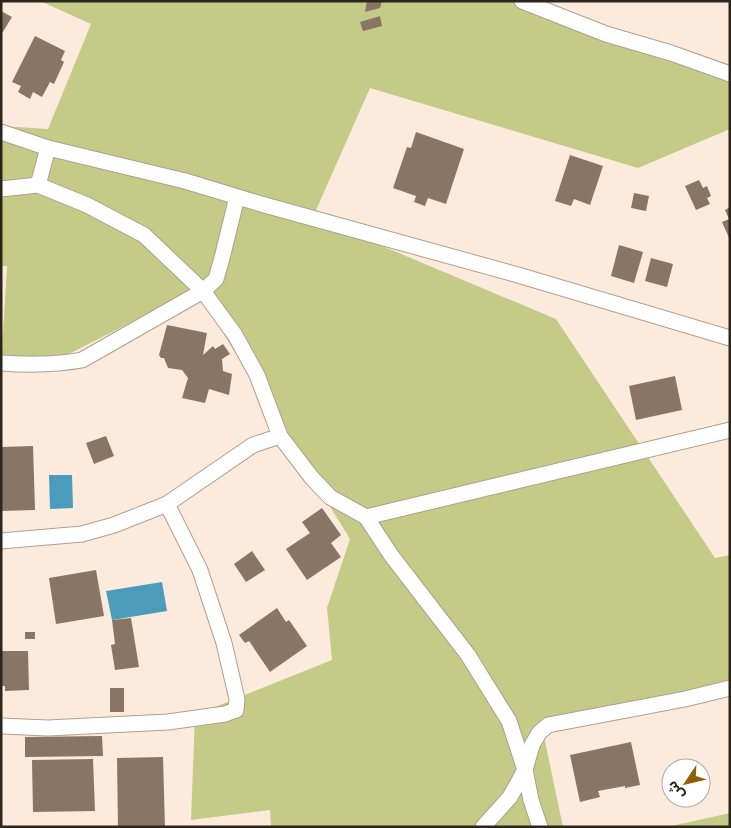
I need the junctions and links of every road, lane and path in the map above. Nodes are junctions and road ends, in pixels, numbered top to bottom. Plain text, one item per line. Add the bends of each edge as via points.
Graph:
1 (522, 1) edge
2 (730, 74) edge
3 (1, 132) edge
4 (48, 148) junction
5 (38, 185) junction
6 (1, 190) edge
7 (237, 197) junction
8 (203, 291) junction
9 (730, 338) edge
10 (1, 363) edge
11 (730, 430) edge
12 (280, 436) junction
13 (166, 504) junction
14 (366, 516) junction
15 (1, 541) edge
16 (730, 688) edge
17 (1, 726) edge
18 (525, 770) junction
19 (483, 827) edge
20 (540, 827) edge

1 - 2 street via 606,34
3 - 4 street
4 - 5 street
4 - 7 street
5 - 6 street
5 - 8 street via 87,205 144,236
7 - 8 street via 216,280
7 - 9 street
8 - 10 street via 82,360 62,364
8 - 12 street via 235,335 258,375
11 - 14 street
12 - 13 street via 252,445
12 - 14 street via 330,497
13 - 15 street via 82,534
13 - 17 street via 200,570 224,643 237,699 236,710 168,722 48,728
14 - 18 street via 391,555 468,655 509,721
16 - 18 street via 548,725 539,732 532,745
18 - 19 street via 510,797
18 - 20 street

